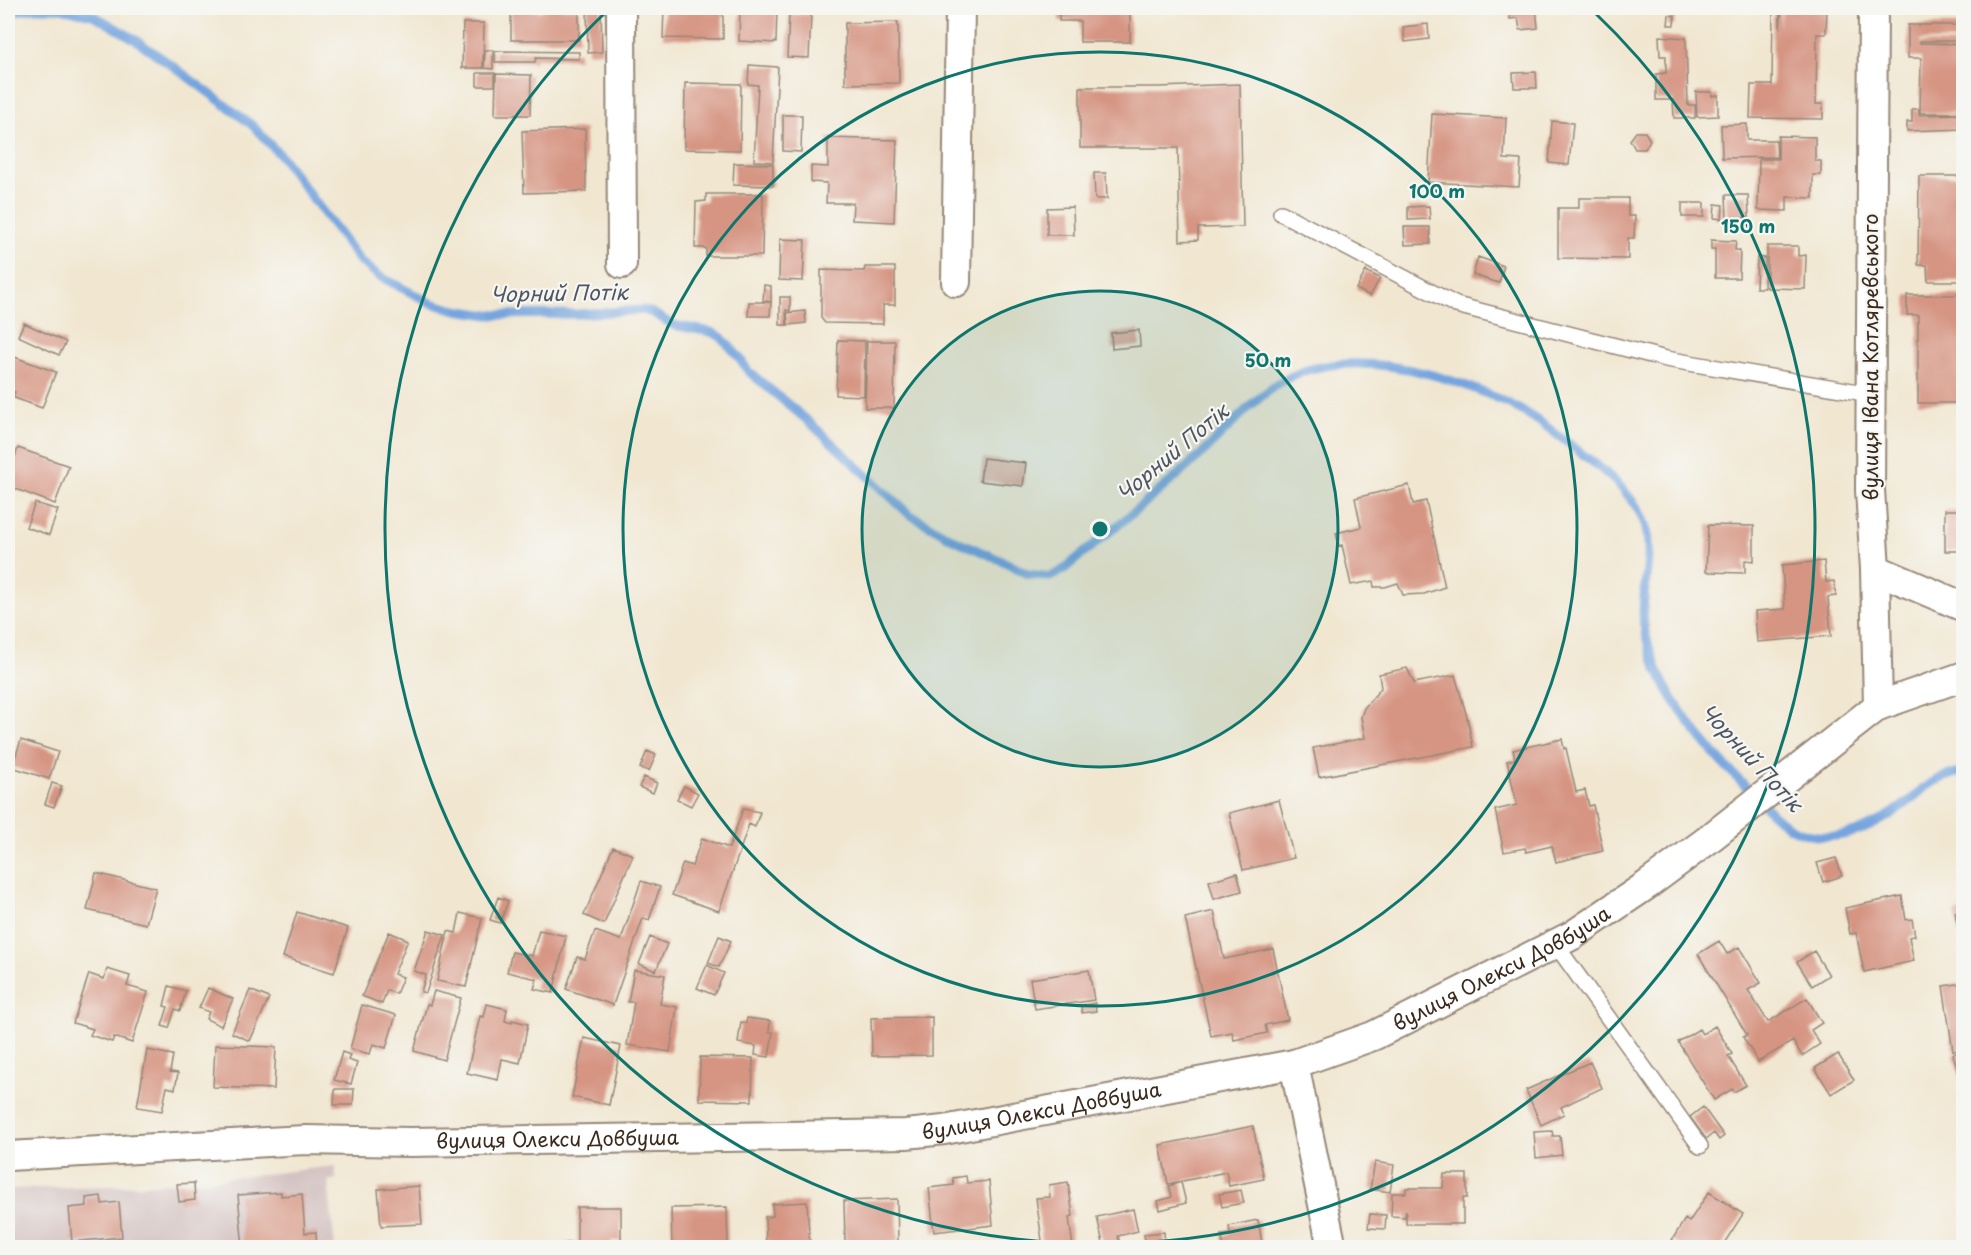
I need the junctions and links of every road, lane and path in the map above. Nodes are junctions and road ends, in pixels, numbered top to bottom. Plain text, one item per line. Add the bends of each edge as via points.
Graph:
1 (621, 8) edge
2 (960, 8) edge
3 (1873, 8) edge
4 (1281, 213) dead end
5 (622, 264) dead end
6 (956, 282) dead end
7 (1870, 394) junction
8 (1875, 569) junction
9 (1964, 607) edge
10 (1964, 676) edge
11 (1878, 706) junction
12 (1557, 945) junction
13 (1294, 1064) junction
14 (1700, 1146) dead end
15 (8, 1156) edge
16 (1332, 1248) edge

1 - 5 street
2 - 6 street
3 - 7 street, вулиця Івана Котляревського
4 - 7 lane via 1456,305 1666,359
7 - 8 street, вулиця Івана Котляревського
8 - 9 street
8 - 11 street, вулиця Івана Котляревського
10 - 11 street, вулиця Олекси Довбуша
11 - 12 street, вулиця Олекси Довбуша via 1647,885
12 - 13 street, вулиця Олекси Довбуша via 1373,1036
12 - 14 lane
13 - 15 street, вулиця Олекси Довбуша via 906,1134 410,1142 305,1140
13 - 16 street

